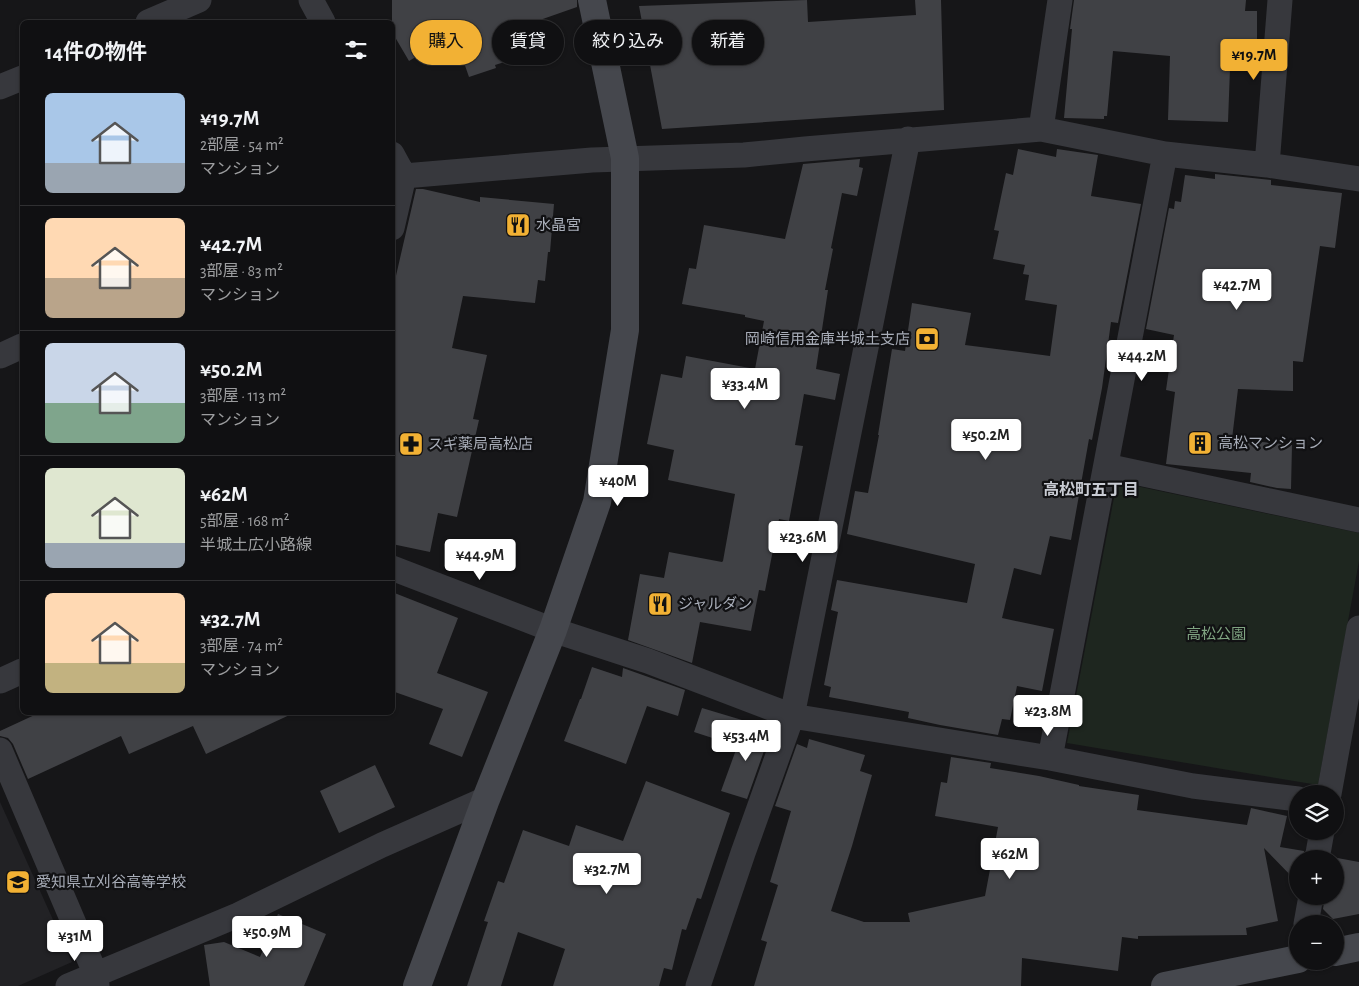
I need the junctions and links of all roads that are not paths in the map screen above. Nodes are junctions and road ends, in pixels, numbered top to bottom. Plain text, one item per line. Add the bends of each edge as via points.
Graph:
1 (199, 0) edge
2 (311, 0) edge
3 (592, 0) edge
4 (1060, 0) edge
5 (1280, 0) edge
6 (153, 20) edge
7 (322, 20) edge
8 (20, 79) edge
9 (0, 88) edge
10 (1041, 129) junction
11 (908, 139) junction
12 (1165, 154) junction
13 (625, 158) junction
14 (1267, 165) junction
15 (398, 178) edge
16 (1359, 179) edge
17 (395, 203) edge
18 (20, 347) edge
19 (0, 356) edge
20 (1106, 466) junction
21 (1359, 520) edge
22 (395, 569) edge
23 (1359, 628) edge
24 (553, 630) junction
25 (20, 672) edge
26 (0, 680) edge
27 (792, 716) junction
28 (0, 750) edge
29 (1050, 758) junction
30 (1331, 785) edge
31 (1289, 798) edge
32 (486, 799) junction
33 (1359, 947) edge
34 (1344, 950) edge
35 (1289, 961) edge
36 (97, 980) edge
37 (68, 986) edge
38 (417, 986) edge
39 (698, 986) edge
40 (1165, 986) edge

1 - 6 street
2 - 7 street
3 - 13 street
4 - 10 street
5 - 14 street
8 - 9 street
10 - 11 street
10 - 12 street
11 - 13 street via 744,156
11 - 27 street
12 - 14 street
12 - 20 street
13 - 15 street
13 - 24 street via 625,330 597,502
14 - 16 street
15 - 17 street
18 - 19 street
20 - 21 street
20 - 29 street
22 - 24 street
23 - 30 street
24 - 27 street via 648,661
24 - 32 street
25 - 26 street
27 - 29 street
27 - 39 street
28 - 36 street
29 - 31 street via 1194,786
32 - 36 street
32 - 38 street
33 - 34 street
35 - 40 street
36 - 37 street

